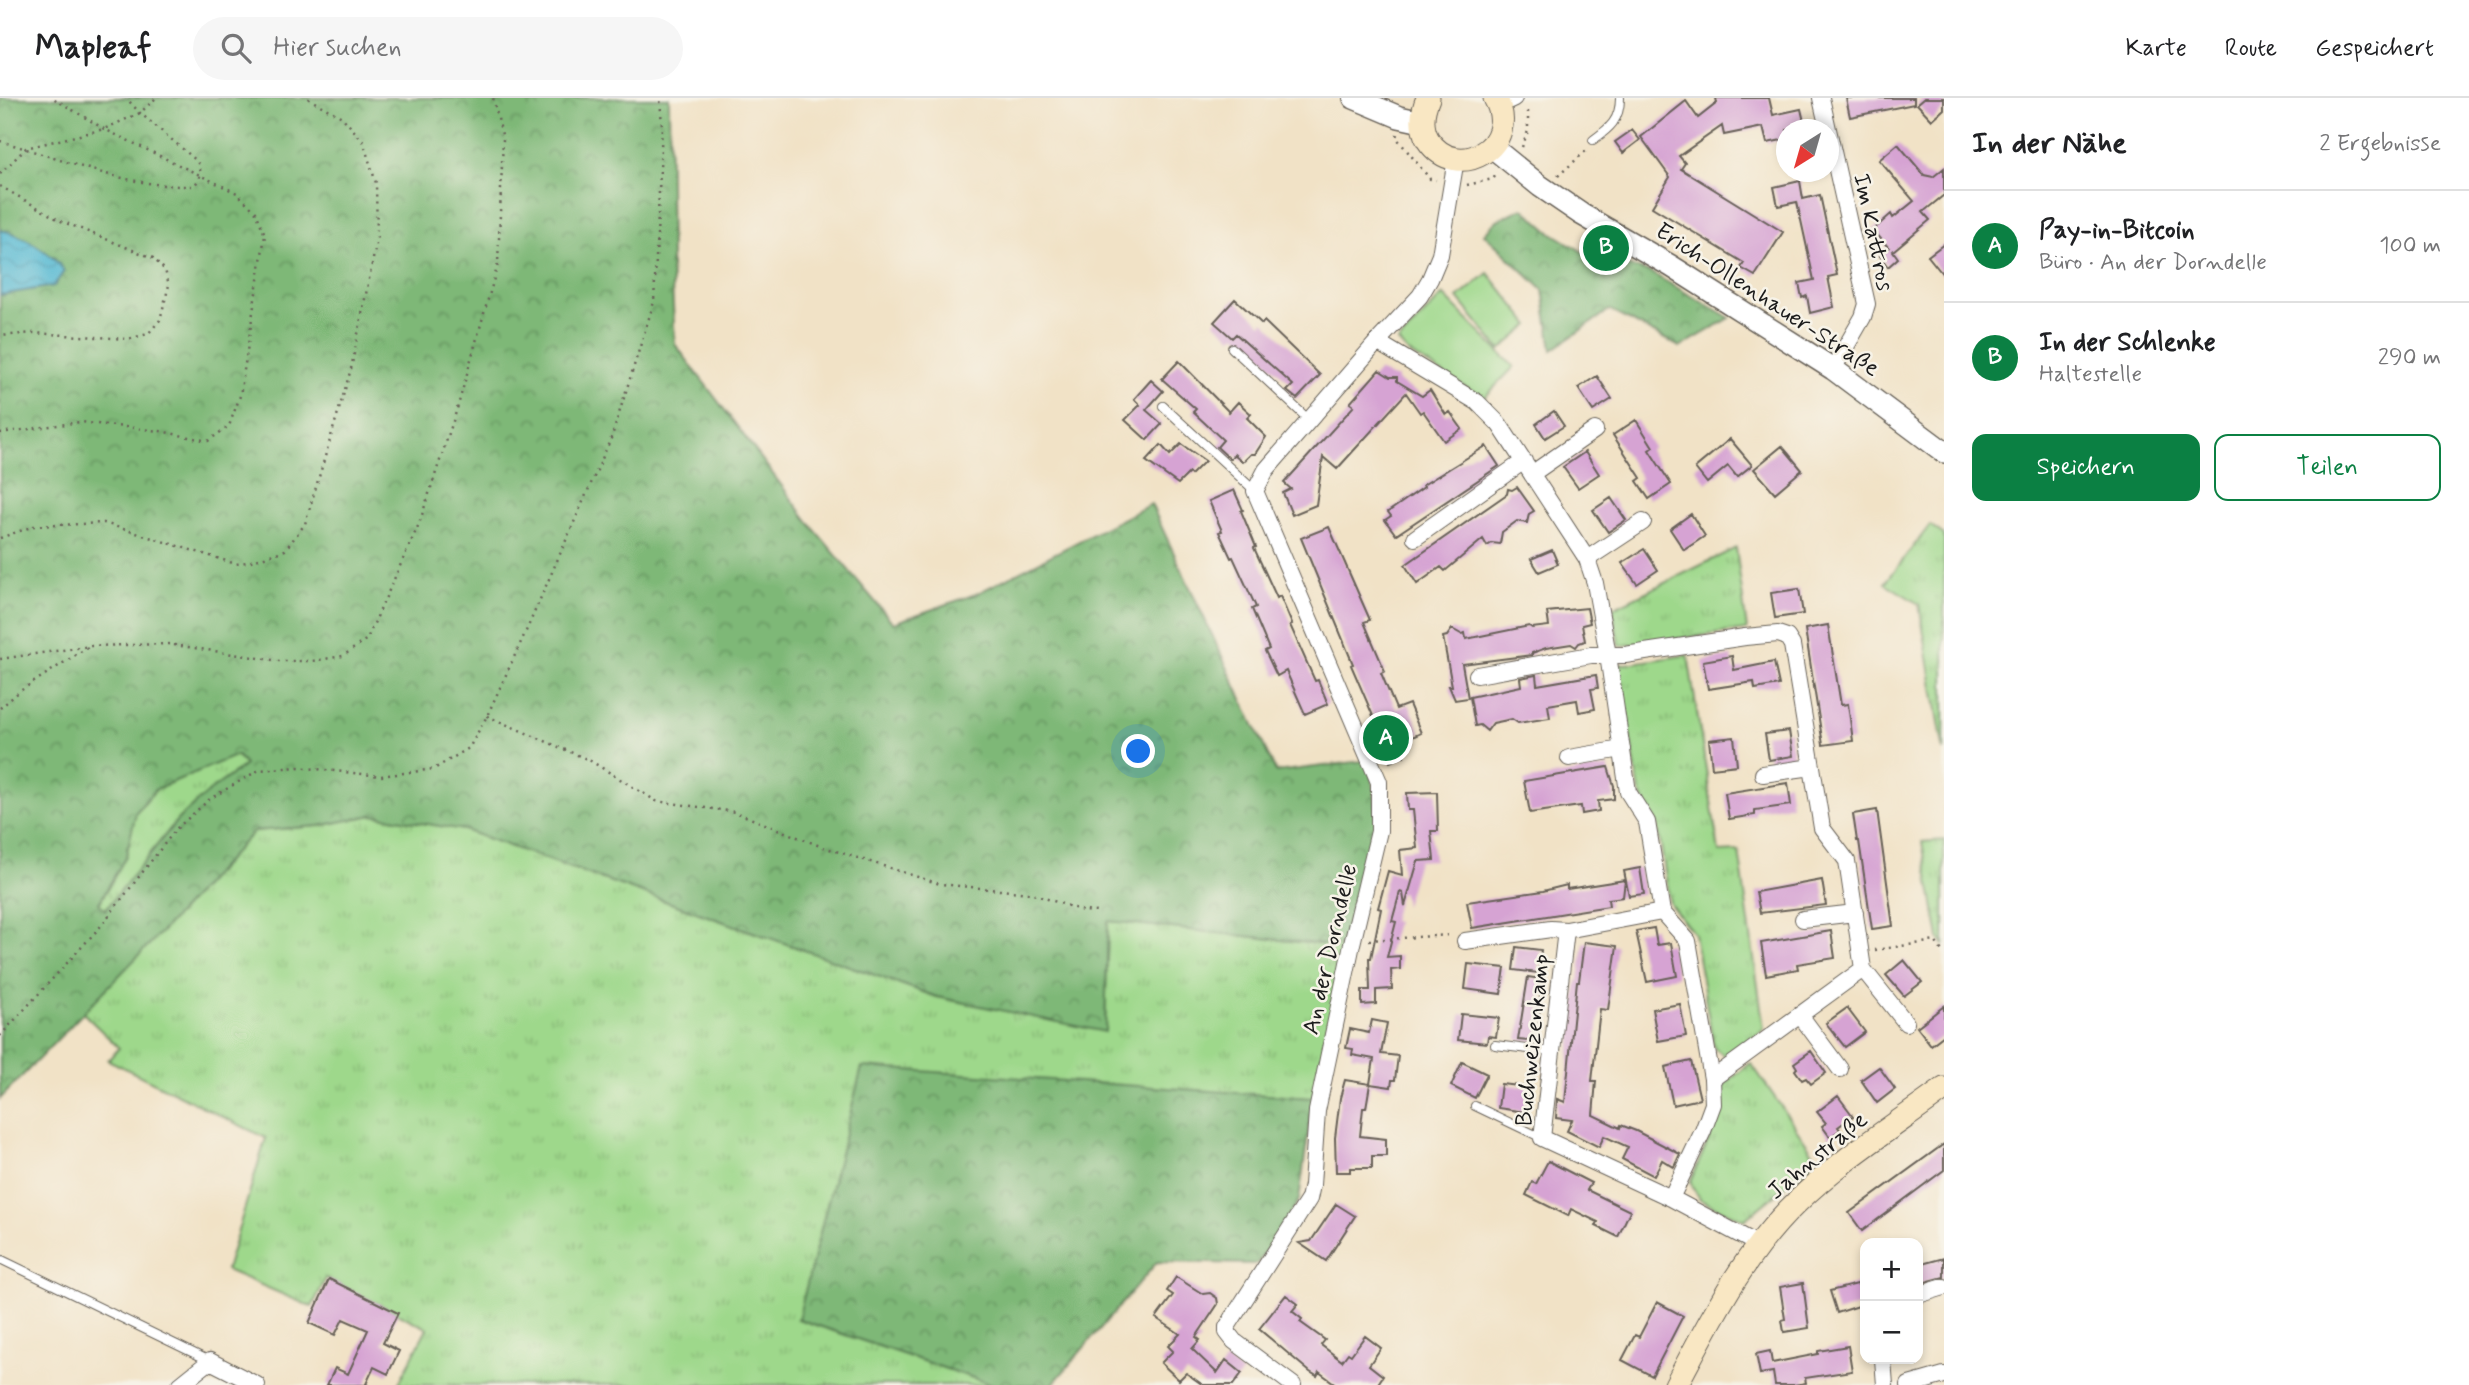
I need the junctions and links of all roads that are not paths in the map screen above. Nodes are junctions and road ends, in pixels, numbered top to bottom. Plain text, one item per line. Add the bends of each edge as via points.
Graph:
1 (1354, 98) edge
2 (1428, 98) edge
3 (1620, 98) edge
4 (1821, 98) edge
5 (1503, 100) edge
6 (1422, 122) junction
7 (1593, 140) road end
8 (1500, 154) junction
9 (1456, 159) junction
10 (1377, 342) junction
11 (1232, 348) dead end
12 (1833, 369) junction
13 (1163, 406) dead end
14 (1309, 420) junction
15 (1595, 430) dead end
16 (1944, 452) edge
17 (1528, 467) junction
18 (1255, 491) junction
19 (1643, 522) dead end
20 (1415, 538) dead end
21 (1587, 559) junction
22 (1608, 655) junction
23 (1477, 675) dead end
24 (1622, 749) junction
25 (1569, 758) dead end
26 (1812, 767) junction
27 (1763, 774) dead end
28 (1662, 912) junction
29 (1855, 913) junction
30 (1803, 919) dead end
31 (1566, 930) junction
32 (1465, 941) road end
33 (1862, 960) junction
34 (1800, 1015) junction
35 (1906, 1023) dead end
36 (1494, 1045) dead end
37 (1552, 1052) junction
38 (1840, 1069) dead end
39 (1712, 1079) junction
40 (1944, 1089) edge
41 (1475, 1106) dead end
42 (1542, 1138) junction
43 (1671, 1198) junction
44 (1759, 1245) junction
45 (0, 1259) edge
46 (1944, 1287) edge
47 (1923, 1293) edge
48 (210, 1361) junction
49 (1883, 1364) edge
50 (1944, 1375) edge
51 (180, 1385) edge
52 (257, 1385) edge
53 (1293, 1385) edge
54 (1676, 1385) edge
55 (1885, 1385) edge
56 (1909, 1385) edge

1 - 6 street
2 - 6 main road
3 - 7 lane via 1618,115
4 - 12 street, Im Kattros via 1867,304
5 - 8 main road
6 - 9 main road via 1433,146
8 - 9 main road
8 - 12 street, Erich-Ollenhauer-Straße via 1581,214
9 - 10 street via 1440,255 1430,279
10 - 14 street
10 - 17 street via 1477,402 1499,424
11 - 14 lane
12 - 16 street, Erich-Ollenhauer-Straße
13 - 18 lane, An der Dorndelle
14 - 18 street via 1266,470
15 - 17 street
17 - 20 street
17 - 21 street
18 - 53 street, An der Dorndelle via 1379,782 1379,831 1317,1111 1312,1185 1308,1199 1227,1326 1234,1341
19 - 21 street
21 - 22 street
22 - 23 street
22 - 24 street
22 - 26 street via 1745,637 1787,637
24 - 25 street
24 - 28 street via 1628,792 1647,822
26 - 27 street
26 - 29 street via 1822,828 1847,861
28 - 31 street, Buchweizenkamp
28 - 39 street via 1688,941
29 - 30 street
29 - 33 street
31 - 32 street, Buchweizenkamp
31 - 37 street, Buchweizenkamp
33 - 34 street
33 - 35 street
34 - 38 street
34 - 39 street
36 - 37 lane
37 - 42 street, Buchweizenkamp
39 - 43 street via 1713,1104
40 - 44 main road, Jahnstraße via 1806,1194
41 - 42 lane
42 - 43 street, Buchweizenkamp
43 - 44 street, Buchweizenkamp
44 - 54 main road, Jahnstraße via 1724,1296
45 - 48 lane
46 - 47 street
48 - 51 street
48 - 52 street
49 - 55 street
50 - 56 street

